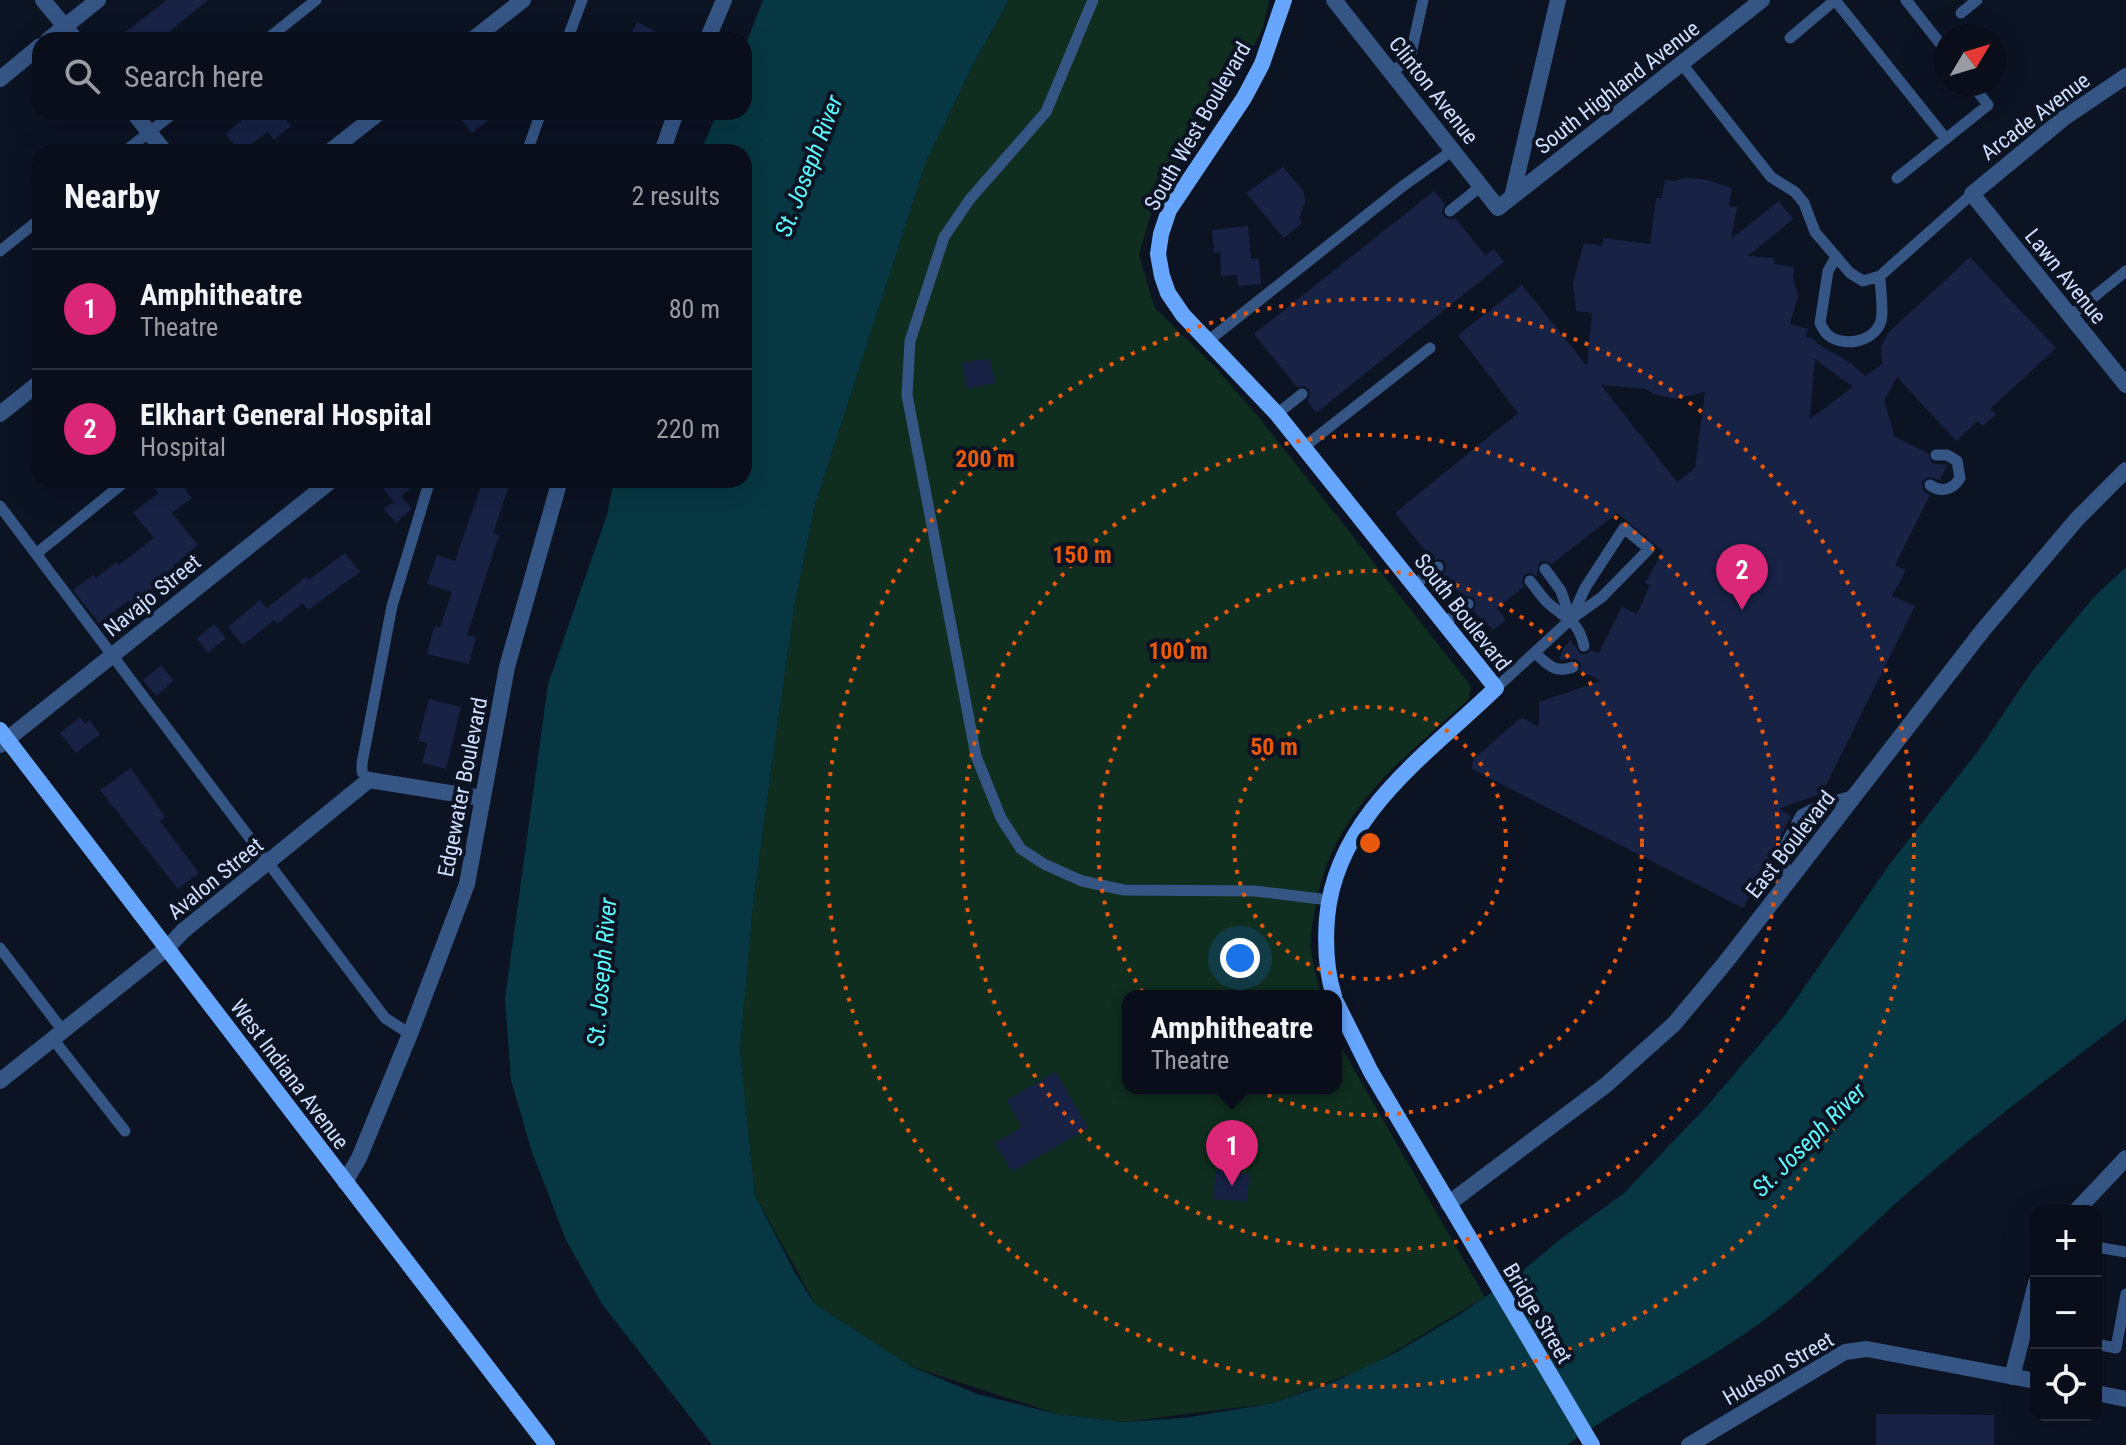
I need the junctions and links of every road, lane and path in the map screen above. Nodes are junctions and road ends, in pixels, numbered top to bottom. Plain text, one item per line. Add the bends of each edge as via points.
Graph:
1 (43, 0) edge
2 (98, 0) edge
3 (316, 0) edge
4 (523, 0) edge
5 (582, 0) edge
6 (724, 0) edge
7 (1093, 0) edge
8 (1284, 0) edge
9 (1334, 0) edge
10 (1423, 0) edge
11 (1558, 0) edge
12 (1762, 0) edge
13 (1906, 0) edge
14 (1977, 0) edge
15 (1829, 2) edge
16 (1961, 13) dead end
17 (65, 27) junction
18 (58, 32) edge
19 (69, 32) edge
20 (276, 32) edge
21 (482, 32) edge
22 (570, 32) edge
23 (710, 32) edge
24 (1934, 36) edge
25 (1790, 38) dead end
26 (32, 53) edge
27 (1682, 64) junction
28 (1392, 72) junction
29 (2126, 76) edge
30 (0, 79) edge
31 (1981, 96) edge
32 (139, 120) edge
33 (165, 120) edge
34 (370, 120) edge
35 (538, 120) edge
36 (673, 120) edge
37 (149, 132) junction
38 (1946, 139) junction
39 (134, 144) edge
40 (159, 144) edge
41 (339, 144) edge
42 (530, 144) edge
43 (665, 144) edge
44 (1453, 150) junction
45 (1897, 178) dead end
46 (1481, 186) junction
47 (1972, 194) junction
48 (1505, 203) junction
49 (1450, 211) dead end
50 (32, 225) edge
51 (0, 251) edge
52 (1836, 257) junction
53 (2126, 271) edge
54 (1162, 276) joint
55 (1880, 276) junction
56 (2070, 316) junction
57 (1208, 341) junction
58 (1430, 348) dead end
59 (2126, 385) edge
60 (32, 388) edge
61 (1302, 394) dead end
62 (0, 414) edge
63 (1277, 414) junction
64 (1304, 447) junction
65 (1936, 455) dead end
66 (2126, 470) edge
67 (1930, 485) dead end
68 (117, 488) edge
69 (322, 488) edge
70 (428, 488) edge
71 (558, 488) edge
72 (0, 506) edge
73 (36, 554) junction
74 (1438, 567) dead end
75 (1545, 569) dead end
76 (1530, 581) dead end
77 (1414, 585) junction
78 (1468, 604) dead end
79 (1571, 619) junction
80 (1444, 623) junction
81 (1584, 646) dead end
82 (1535, 653) junction
83 (113, 655) junction
84 (1573, 667) dead end
85 (1496, 688) junction
86 (2, 738) edge
87 (369, 780) junction
88 (1856, 795) junction
89 (481, 798) junction
90 (268, 862) junction
91 (1791, 878) junction
92 (1329, 900) junction
93 (0, 948) edge
94 (167, 948) junction
95 (1333, 990) edge
96 (1342, 1016) edge
97 (410, 1034) junction
98 (58, 1035) junction
99 (0, 1081) edge
100 (125, 1131) dead end
101 (2126, 1158) edge
102 (345, 1182) junction
103 (1448, 1204) junction
104 (2082, 1205) edge
105 (2102, 1248) edge
106 (2126, 1252) edge
107 (2126, 1294) edge
108 (2030, 1306) edge
109 (2102, 1345) edge
110 (2012, 1377) junction
111 (2030, 1380) edge
112 (2102, 1394) edge
113 (2126, 1399) edge
114 (547, 1445) edge
115 (1592, 1445) edge
116 (1689, 1445) edge

1 - 17 street
2 - 17 street
3 - 20 lane
4 - 21 street
5 - 22 lane
6 - 23 street
7 - 92 lane via 1046,112 944,237 910,341 907,395 976,756 1001,818 1021,849 1082,881 1124,890 1255,891
8 - 54 street, South West Boulevard via 1244,98 1169,210 1158,254
9 - 28 street, Clinton Avenue
10 - 28 lane via 1410,58
11 - 48 street
12 - 27 street, South Highland Avenue
13 - 24 lane
14 - 16 lane
15 - 25 lane
15 - 38 lane
17 - 18 street
17 - 19 street
26 - 30 street
27 - 48 street, South Highland Avenue
27 - 52 lane via 1771,177 1804,203 1815,232
28 - 44 street, Clinton Avenue
29 - 47 street, Arcade Avenue via 2064,118
31 - 38 lane via 1988,105
32 - 37 street
33 - 37 lane
34 - 41 street
35 - 42 lane
36 - 43 street
37 - 39 lane
37 - 40 street
38 - 45 lane
44 - 46 street, Clinton Avenue
44 - 57 lane
46 - 48 street, Clinton Avenue
46 - 49 lane
47 - 55 lane
47 - 56 street, Lawn Avenue
50 - 51 lane
52 - 55 lane via 1856,278
52 - 55 lane via 1828,271 1820,323 1828,335 1861,341 1872,334 1881,321
53 - 56 lane
54 - 57 street, South Boulevard via 1183,315
56 - 59 street, Lawn Avenue
57 - 63 street, South Boulevard
58 - 64 lane
60 - 62 street
61 - 63 lane
63 - 64 street, South Boulevard
64 - 77 street, South Boulevard
65 - 67 lane via 1957,461 1960,478 1947,490
66 - 88 street, East Boulevard via 2007,601
68 - 73 lane
69 - 83 street, Navajo Street
70 - 87 lane via 392,606 362,763
71 - 89 street, Edgewater Boulevard via 507,667
72 - 73 lane
73 - 83 lane
74 - 77 lane
75 - 79 lane via 1561,591
76 - 79 lane
77 - 80 street, South Boulevard
78 - 80 lane
79 - 79 lane via 1602,597 1649,549 1624,528
79 - 81 lane
79 - 82 lane
80 - 85 street, South Boulevard
82 - 84 lane via 1553,669
82 - 85 lane
83 - 86 street, Navajo Street
83 - 90 lane
85 - 92 street, South Boulevard via 1368,812 1339,865
86 - 94 street, West Indiana Avenue
87 - 89 street
87 - 90 street, Avalon Street
88 - 91 street, East Boulevard
88 - 91 lane via 1801,815 1781,853
89 - 97 street, Edgewater Boulevard via 467,884
90 - 94 street, Avalon Street
90 - 97 lane via 385,1018
91 - 103 street, East Boulevard via 1695,1000 1647,1050
92 - 95 street, South Boulevard via 1327,958
93 - 98 lane
94 - 98 street, Avalon Street
94 - 102 street, West Indiana Avenue
96 - 103 street
97 - 102 street, Edgewater Boulevard
98 - 99 street, Avalon Street
98 - 100 lane
101 - 104 street
102 - 114 street, West Indiana Avenue
103 - 115 street, Bridge Street
105 - 106 lane
107 - 109 lane via 2116,1348
108 - 110 street
110 - 111 street, Hudson Street
110 - 116 street, Hudson Street via 1857,1349
112 - 113 street

